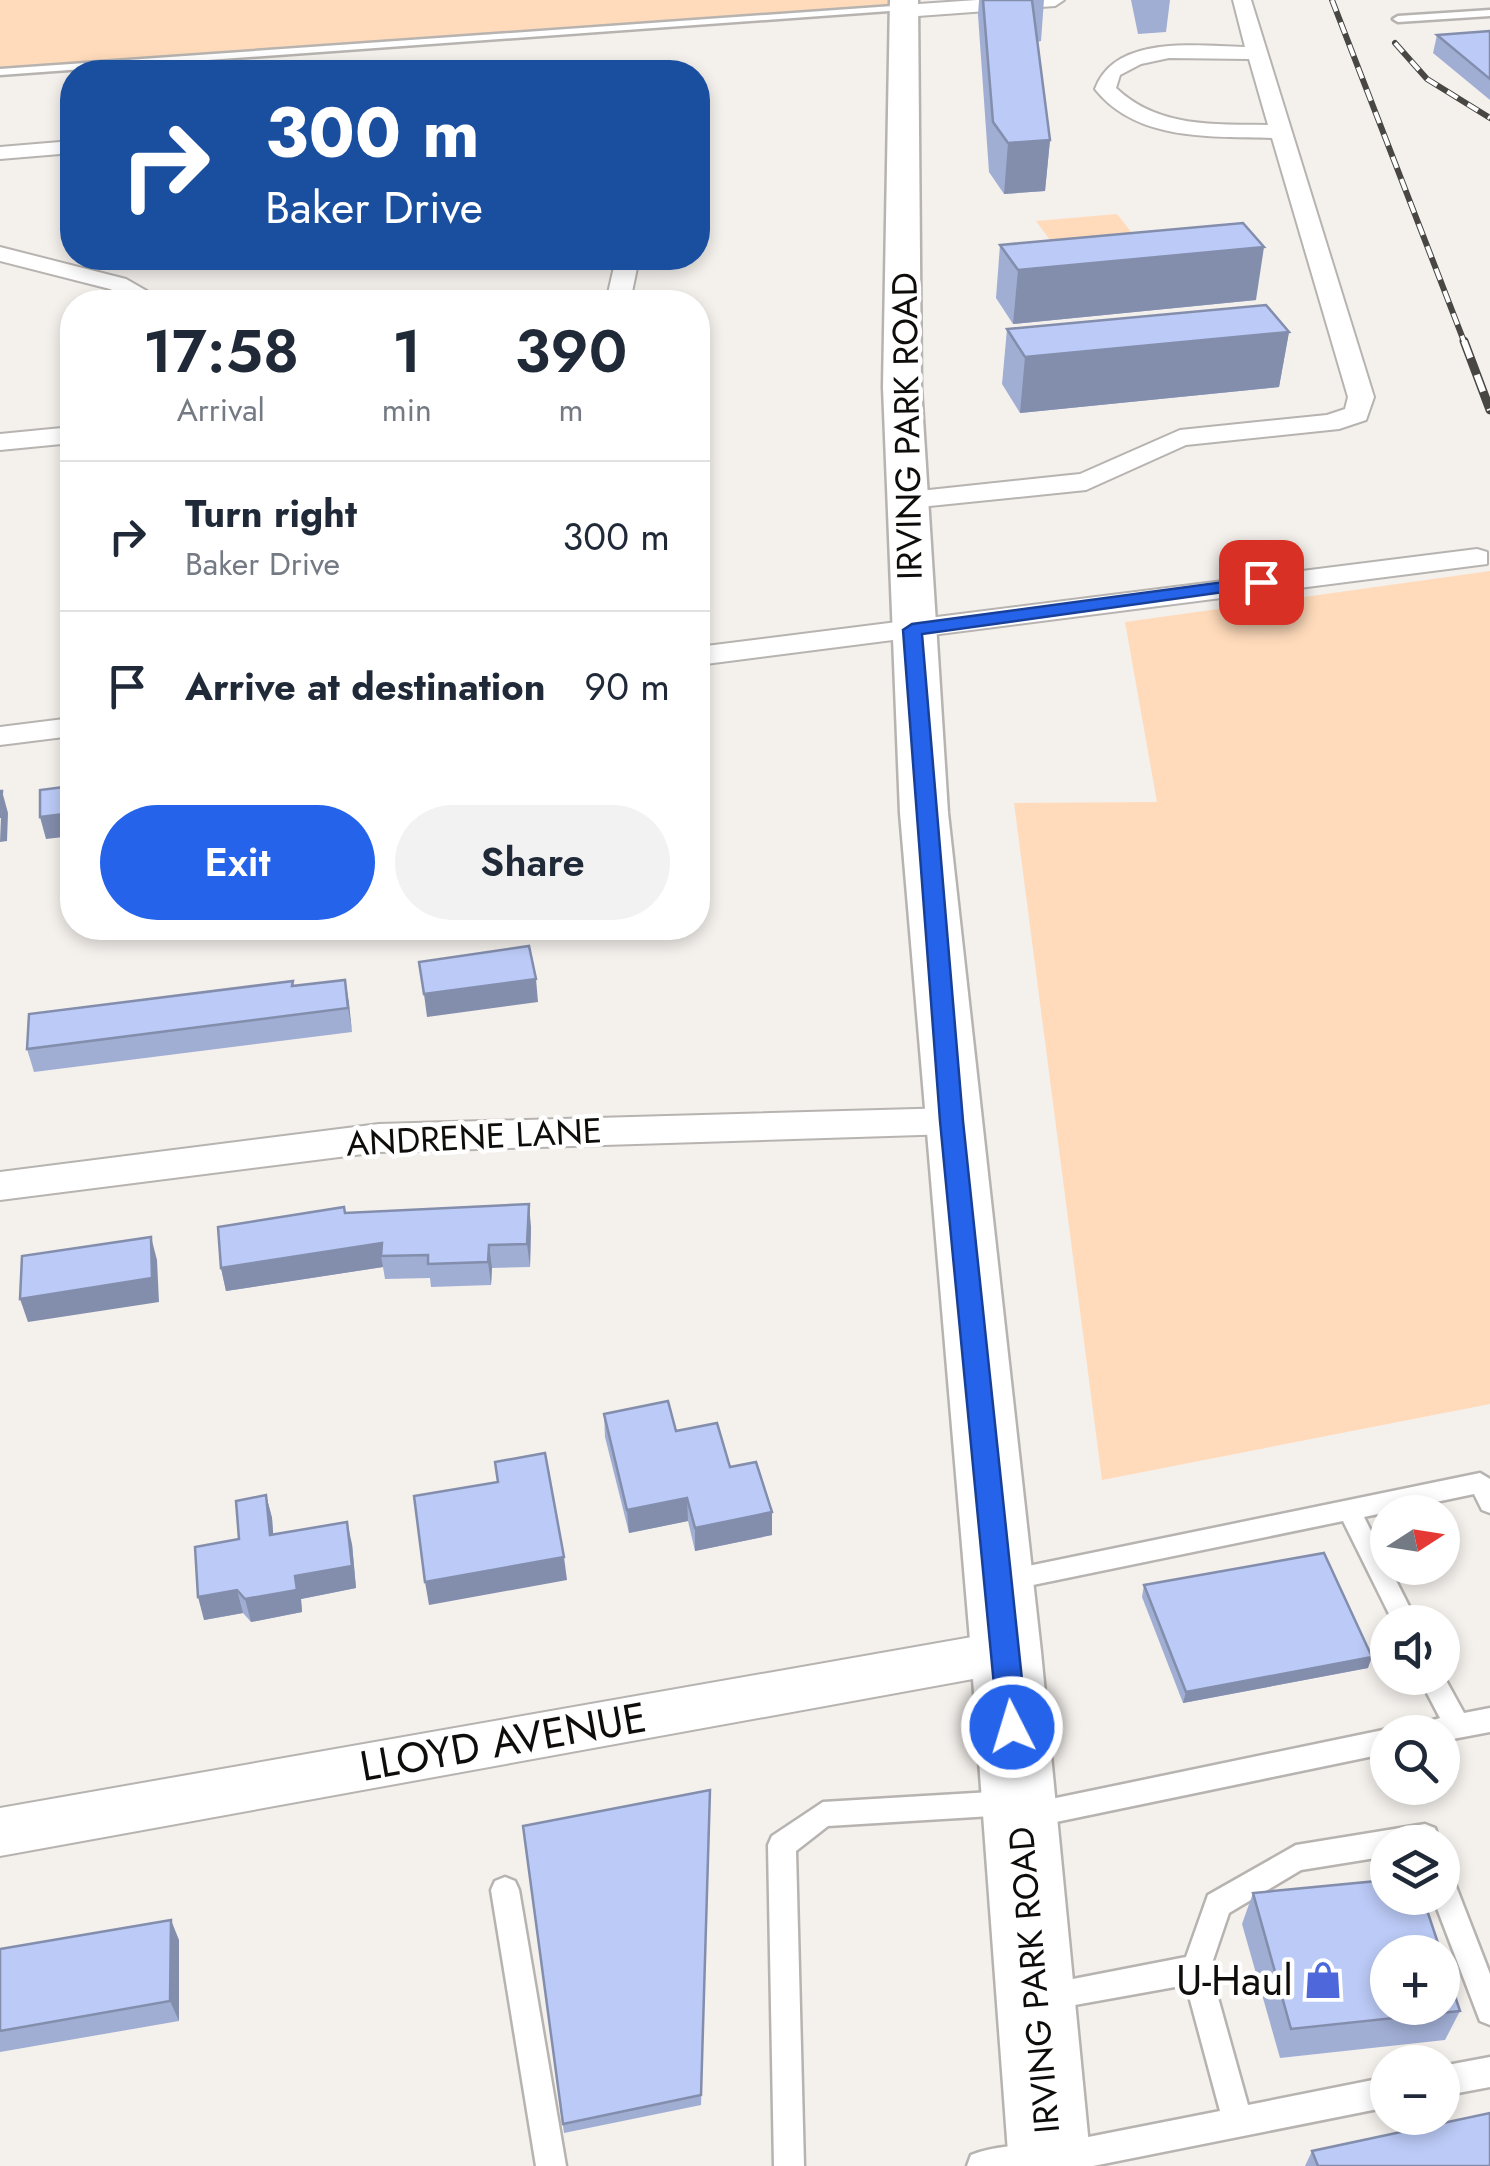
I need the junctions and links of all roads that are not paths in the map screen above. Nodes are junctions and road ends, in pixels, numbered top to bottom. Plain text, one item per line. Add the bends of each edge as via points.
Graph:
1 (1055, 0) edge
2 (1242, 0) edge
3 (904, 6) edge
4 (1490, 13) edge
5 (1398, 19) dead end
6 (1257, 54) junction
7 (164, 60) edge
8 (60, 68) edge
9 (0, 72) edge
10 (1281, 132) junction
11 (60, 148) edge
12 (0, 153) edge
13 (0, 254) edge
14 (60, 269) edge
15 (63, 270) edge
16 (130, 290) edge
17 (60, 436) edge
18 (0, 442) edge
19 (910, 500) junction
20 (1477, 558) dead end
21 (912, 630) junction
22 (710, 655) edge
23 (60, 729) edge
24 (0, 736) edge
25 (952, 1121) junction
26 (0, 1186) edge
27 (1490, 1503) edge
28 (1349, 1510) junction
29 (999, 1582) junction
30 (1396, 1605) edge
31 (1006, 1652) junction
32 (1490, 1720) edge
33 (1460, 1725) edge
34 (1370, 1744) edge
35 (1019, 1810) junction
36 (0, 1832) edge
37 (1370, 1846) edge
38 (504, 1890) dead end
39 (1453, 1915) edge
40 (1196, 1969) junction
41 (1036, 1998) junction
42 (1490, 2011) edge
43 (1490, 2072) edge
44 (1460, 2078) edge
45 (1370, 2096) edge
46 (1238, 2122) junction
47 (1027, 2164) edge
48 (552, 2166) edge
49 (789, 2166) edge

1 - 3 street
2 - 6 street
3 - 7 lane
3 - 19 main road, IRVING PARK ROAD via 902,387
4 - 5 lane
6 - 10 street
6 - 10 street via 1169,52 1136,59 1111,72 1104,89 1119,107 1151,120
8 - 9 lane
10 - 19 street via 1362,397 1357,414 1330,423 1180,438 1072,485
11 - 12 street
13 - 14 street
15 - 16 street
17 - 18 street
19 - 21 main road, IRVING PARK ROAD
20 - 21 street
21 - 22 street
21 - 25 main road, IRVING PARK ROAD
23 - 24 street
25 - 26 street, ANDRENE LANE via 379,1138
25 - 29 main road, IRVING PARK ROAD
27 - 28 lane via 1480,1484
28 - 29 lane
28 - 30 lane
29 - 31 main road, IRVING PARK ROAD
31 - 35 main road, IRVING PARK ROAD
31 - 36 street, LLOYD AVENUE
32 - 33 lane
34 - 35 lane
35 - 41 main road, IRVING PARK ROAD
35 - 49 lane via 823,1814 782,1844
37 - 40 lane via 1296,1858 1218,1904
38 - 48 lane
39 - 42 lane
40 - 41 lane
40 - 46 lane
41 - 47 main road, IRVING PARK ROAD
43 - 44 lane
45 - 46 lane
46 - 47 lane

